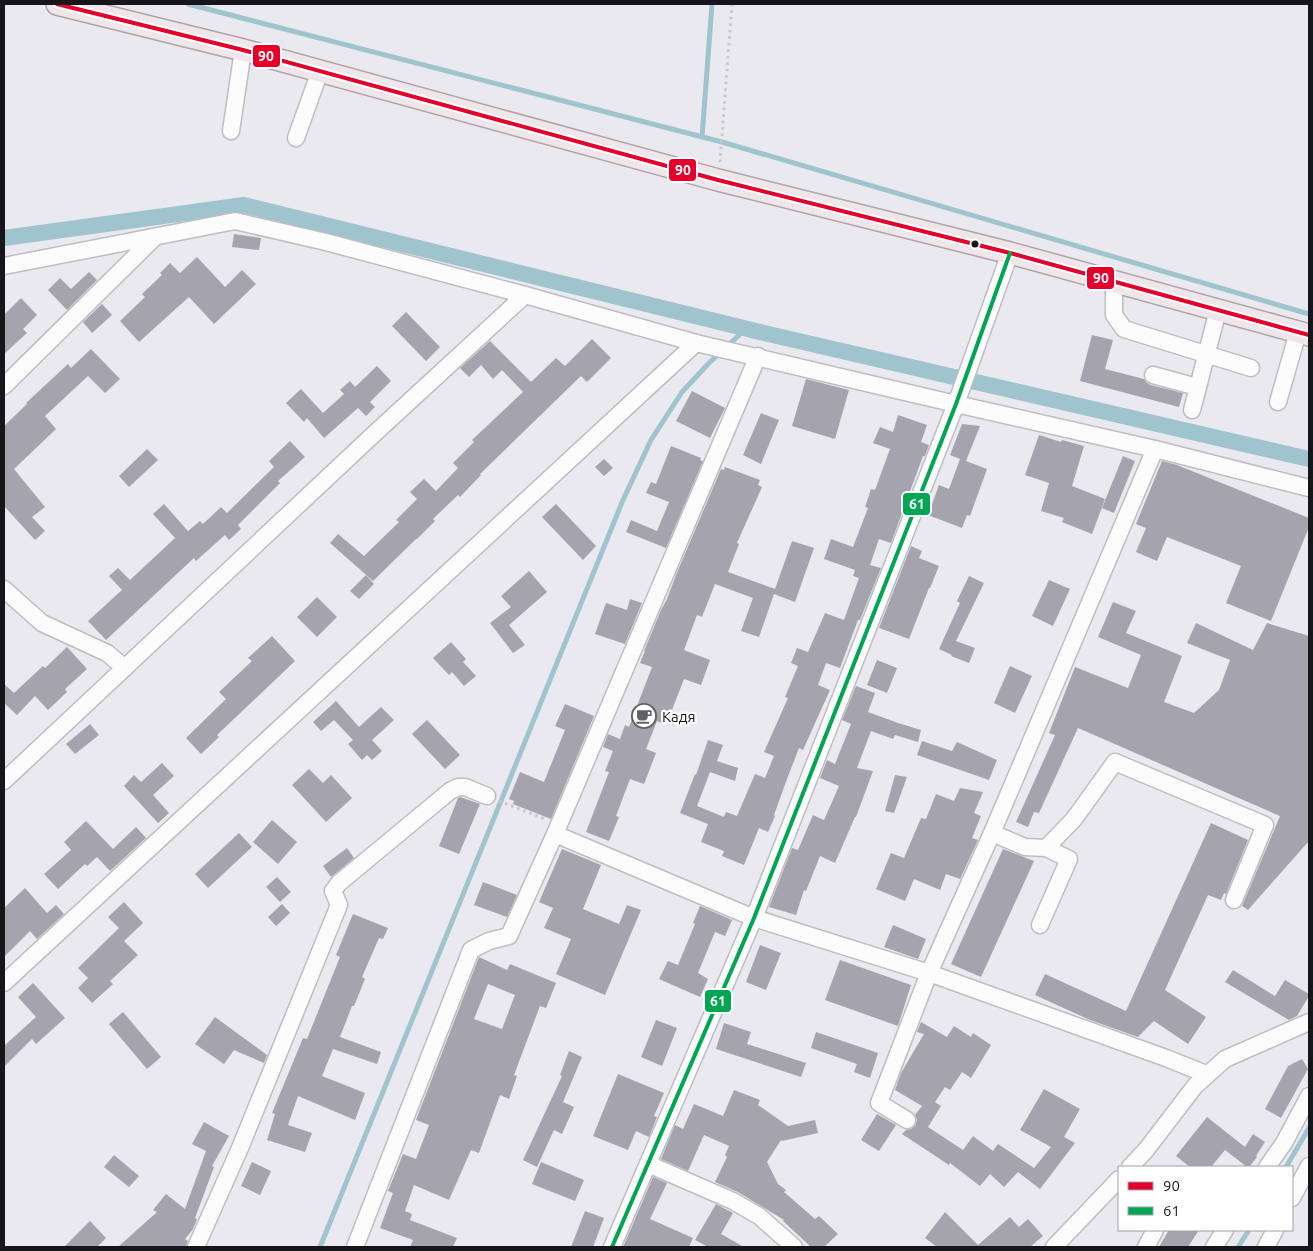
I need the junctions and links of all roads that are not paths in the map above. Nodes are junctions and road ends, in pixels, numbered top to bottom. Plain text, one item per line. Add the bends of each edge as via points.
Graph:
1 (57, 4) edge
2 (243, 50) junction
3 (320, 71) junction
4 (231, 131) dead end
5 (296, 138) dead end
6 (154, 238) junction
7 (1010, 253) junction
8 (4, 266) edge
9 (1114, 282) junction
10 (525, 295) junction
11 (1218, 310) junction
12 (1304, 334) edge
13 (696, 343) junction
14 (1206, 354) junction
15 (758, 356) junction
16 (1251, 368) dead end
17 (1153, 375) dead end
18 (4, 386) edge
19 (1197, 388) junction
20 (1278, 402) dead end
21 (956, 404) junction
22 (1192, 410) dead end
23 (1155, 449) junction
24 (1309, 488) edge
25 (4, 589) edge
26 (125, 668) junction
27 (4, 781) edge
28 (487, 796) dead end
29 (992, 833) junction
30 (555, 834) junction
31 (1046, 848) junction
32 (1234, 900) dead end
33 (754, 918) junction
34 (1040, 925) dead end
35 (929, 973) junction
36 (4, 983) edge
37 (1303, 1025) edge
38 (1309, 1040) edge
39 (1206, 1074) junction
40 (1309, 1096) edge
41 (907, 1120) dead end
42 (648, 1164) junction
43 (1131, 1166) edge
44 (1268, 1166) edge
45 (1308, 1171) edge
46 (1117, 1186) edge
47 (1293, 1196) edge
48 (1154, 1231) edge
49 (1224, 1231) edge
50 (1274, 1231) edge
51 (196, 1247) edge
52 (356, 1247) edge
53 (612, 1247) edge
54 (794, 1247) edge
55 (1054, 1247) edge
56 (1146, 1247) edge
57 (1214, 1247) edge
58 (1266, 1247) edge

1 - 2 main road
2 - 3 main road
2 - 4 street
3 - 5 street
3 - 7 main road via 718,180
6 - 8 street
6 - 10 street via 235,221
6 - 18 street
7 - 9 main road
7 - 21 street
9 - 11 main road
9 - 14 street via 1114,314 1124,329
10 - 13 street
10 - 26 street
11 - 12 main road
11 - 14 street
12 - 20 street
13 - 15 street
13 - 36 street
14 - 16 street
14 - 19 street
15 - 21 street
15 - 30 street
17 - 19 street
19 - 22 street
21 - 23 street
21 - 33 street
23 - 24 street
23 - 29 street
25 - 26 street via 42,623 107,654
26 - 27 street
28 - 51 street via 458,787 450,791 333,891 339,905
29 - 31 street via 1025,847
29 - 35 street
30 - 33 street
30 - 52 street via 509,936 471,950
31 - 32 street via 1074,819 1115,762 1265,825
31 - 34 street via 1069,859
33 - 35 street
33 - 42 street
35 - 39 street
35 - 41 street via 880,1103
37 - 38 street
37 - 39 street via 1225,1059
39 - 43 street
40 - 44 street
42 - 53 street
42 - 54 street via 733,1201 759,1216
45 - 47 street
46 - 55 street
48 - 56 street
49 - 57 street
50 - 58 street

